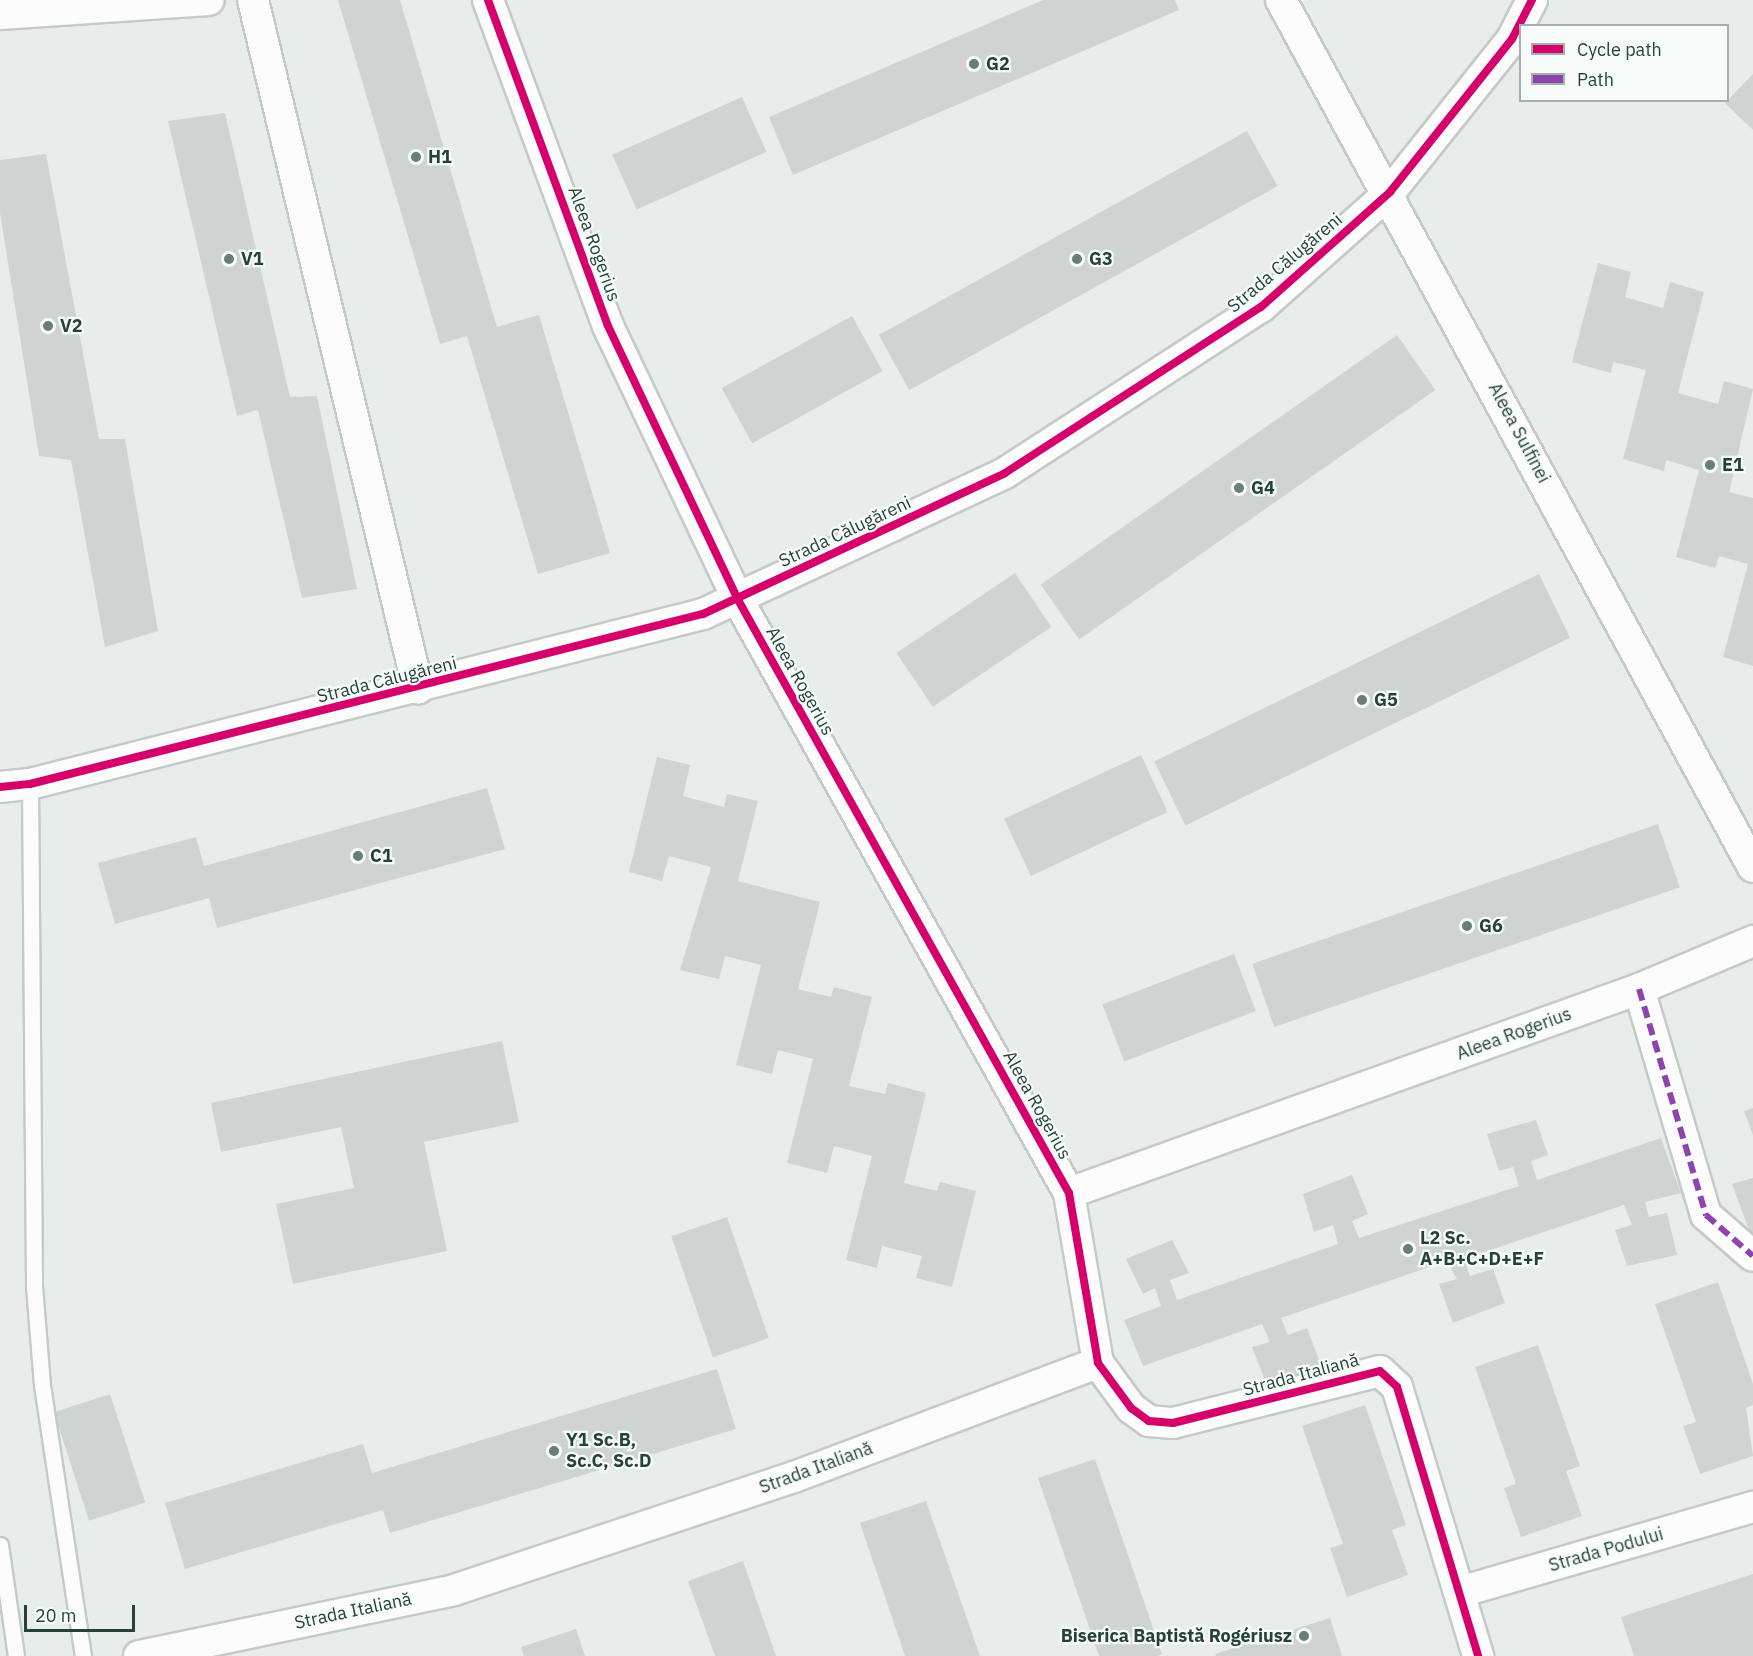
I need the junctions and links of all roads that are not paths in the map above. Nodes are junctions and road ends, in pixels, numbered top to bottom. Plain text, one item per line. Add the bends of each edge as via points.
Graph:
1 (209, 0) edge
2 (253, 0) edge
3 (488, 0) edge
4 (1281, 0) edge
5 (1532, 0) edge
6 (0, 14) edge
7 (1520, 24) edge
8 (1519, 25) edge
9 (1390, 192) junction
10 (737, 598) junction
11 (418, 688) junction
12 (30, 784) junction
13 (0, 787) edge
14 (1753, 867) edge
15 (1753, 941) edge
16 (1639, 989) junction
17 (1069, 1193) junction
18 (1753, 1256) edge
19 (1098, 1363) junction
20 (1753, 1507) edge
21 (0, 1545) edge
22 (1460, 1592) junction
23 (16, 1656) edge
24 (83, 1656) edge
25 (139, 1656) edge
26 (1478, 1656) edge

1 - 6 street
2 - 11 street
3 - 10 street, Aleea Rogerius via 608,326
4 - 9 street, Aleea Sulfinei
5 - 7 street, Strada Călugăreni
8 - 9 street, Strada Călugăreni
9 - 10 street, Strada Călugăreni via 1262,307 1118,404 1005,473
9 - 14 street, Aleea Sulfinei
10 - 11 street, Strada Călugăreni via 703,614
10 - 17 street, Aleea Rogerius
11 - 12 street, Strada Călugăreni
12 - 13 street, Strada Călugăreni
12 - 24 lane via 34,1286 42,1385
15 - 16 street, Aleea Rogerius
16 - 17 street, Aleea Rogerius
16 - 18 street via 1706,1215
17 - 19 street, Aleea Rogerius
19 - 22 street, Strada Italiană via 1131,1408 1149,1421 1173,1424 1380,1371 1397,1387
19 - 25 street, Strada Italiană via 794,1477 454,1590
20 - 22 street, Strada Podului
21 - 23 lane
22 - 26 street, Strada Italiană

